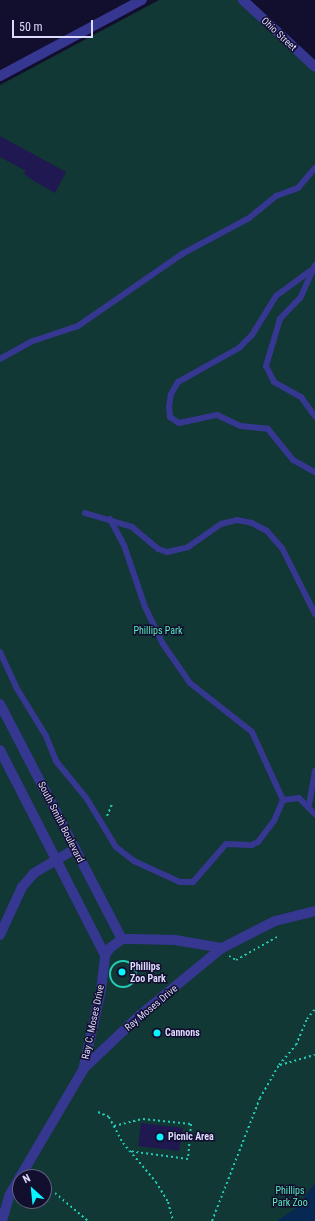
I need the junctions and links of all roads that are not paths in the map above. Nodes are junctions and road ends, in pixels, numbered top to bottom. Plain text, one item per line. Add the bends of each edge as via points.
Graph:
1 (142, 0) edge
2 (243, 0) edge
3 (315, 67) edge
4 (0, 76) edge
5 (315, 168) edge
6 (315, 265) edge
7 (310, 271) junction
8 (0, 359) edge
9 (315, 416) edge
10 (315, 472) edge
11 (85, 513) dead end
12 (110, 519) junction
13 (315, 614) edge
14 (0, 652) edge
15 (0, 704) edge
16 (0, 750) edge
17 (315, 771) edge
18 (283, 800) junction
19 (309, 805) junction
20 (315, 814) edge
21 (75, 849) junction
22 (56, 858) junction
23 (315, 911) edge
24 (0, 935) edge
25 (122, 940) junction
26 (222, 948) junction
27 (105, 955) junction
28 (83, 1070) junction
29 (25, 1169) edge
30 (12, 1191) edge
31 (2, 1221) edge

1 - 4 street
2 - 3 street, Ohio Street
5 - 8 lane via 298,188 276,196 249,218 182,254 78,326 33,341
6 - 7 lane
7 - 9 lane via 300,298 280,319 266,366 274,382 301,397
7 - 10 lane via 276,296 252,335 239,348 178,382 171,394 168,407 170,417 179,423 217,415 241,426 268,429 293,460
11 - 12 lane
12 - 13 lane via 139,531 158,549 172,552 188,547 221,524 237,520 252,523 267,531 282,548
12 - 18 lane via 124,545 145,607 163,644 190,683 252,732
14 - 18 lane via 16,687 46,736 56,761 87,799 123,854 154,871 188,883 201,876 226,844 252,845 258,842 274,821
15 - 21 street, South Smith Boulevard
16 - 22 street, South Smith Boulevard
17 - 19 lane
18 - 19 lane via 299,798
19 - 20 lane
21 - 22 street
21 - 25 street, South Smith Boulevard
22 - 24 street via 40,867 22,887
22 - 27 street, South Smith Boulevard
23 - 26 street via 275,921
25 - 26 street via 175,940
25 - 27 street
26 - 28 street, Ray Moses Drive via 140,1015
27 - 28 street, Ray C. Moses Drive via 101,990
28 - 29 street, Ray C. Moses Drive
30 - 31 street, Ray C. Moses Drive

